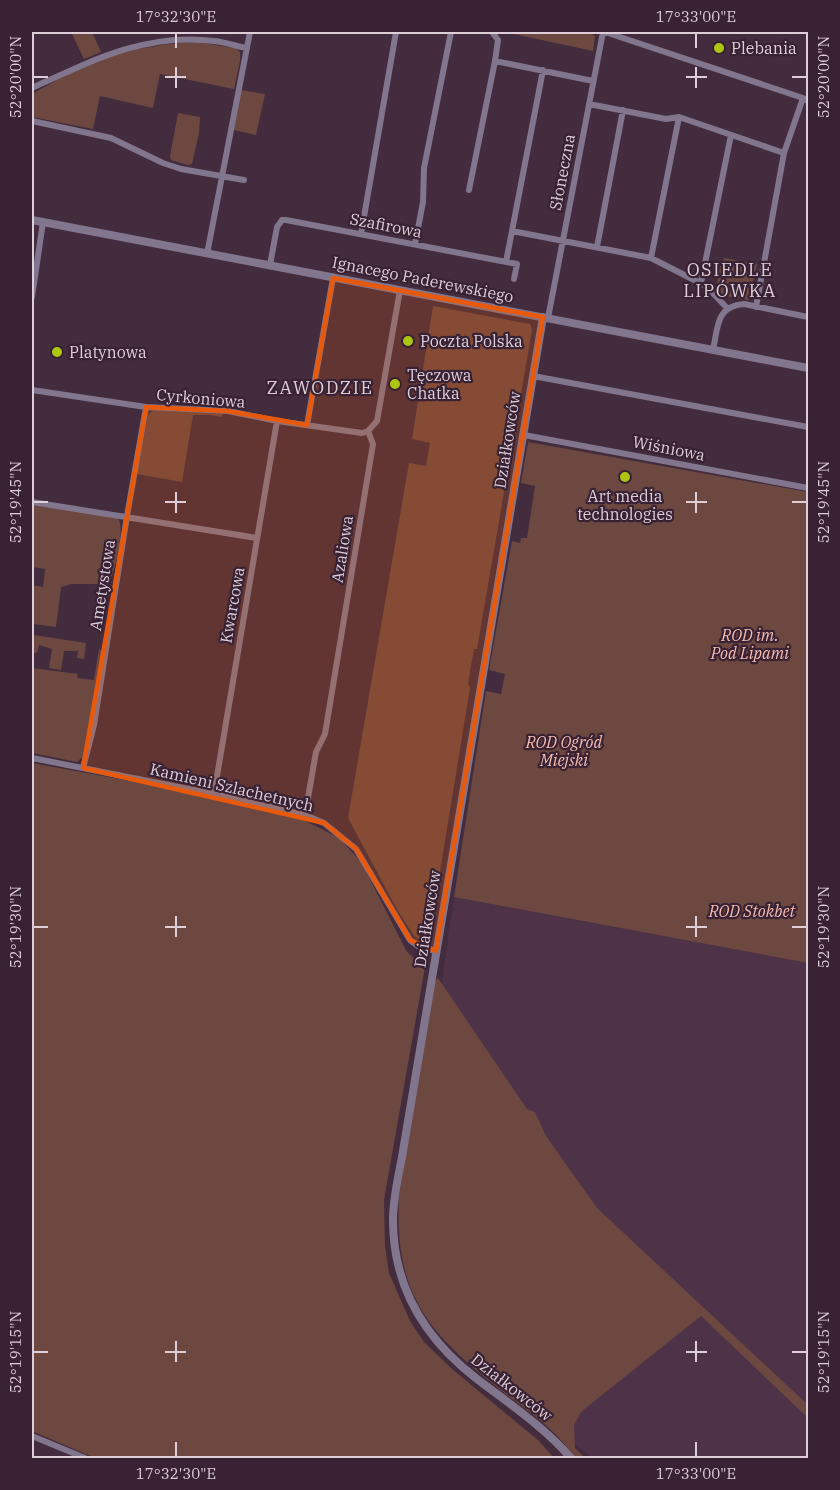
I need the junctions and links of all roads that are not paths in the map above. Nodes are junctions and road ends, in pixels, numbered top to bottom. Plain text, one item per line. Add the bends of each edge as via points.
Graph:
1 (249, 32) edge
2 (396, 32) edge
3 (451, 32) edge
4 (492, 32) edge
5 (604, 32) edge
6 (246, 48) junction
7 (495, 61) junction
8 (543, 70) junction
9 (593, 81) junction
10 (32, 88) edge
11 (806, 100) edge
12 (589, 104) junction
13 (623, 111) junction
14 (679, 117) junction
15 (32, 121) edge
16 (731, 135) junction
17 (784, 153) junction
18 (222, 176) junction
19 (244, 180) dead end
20 (469, 190) dead end
21 (32, 220) edge
22 (43, 222) junction
23 (512, 231) junction
24 (361, 234) junction
25 (563, 240) junction
26 (415, 244) junction
27 (597, 247) junction
28 (207, 254) junction
29 (651, 258) junction
30 (506, 262) junction
31 (270, 265) junction
32 (333, 278) junction
33 (514, 279) dead end
34 (701, 283) junction
35 (400, 290) junction
36 (32, 297) edge
37 (756, 307) junction
38 (727, 308) junction
39 (808, 317) edge
40 (546, 318) junction
41 (713, 350) junction
42 (808, 368) edge
43 (533, 376) junction
44 (32, 390) edge
45 (146, 406) junction
46 (277, 421) junction
47 (307, 425) junction
48 (808, 427) edge
49 (368, 431) junction
50 (524, 435) junction
51 (808, 488) edge
52 (32, 502) edge
53 (127, 516) junction
54 (257, 538) junction
55 (32, 758) edge
56 (83, 768) junction
57 (214, 794) junction
58 (305, 815) junction
59 (436, 951) junction
60 (32, 1436) edge
61 (85, 1458) edge
62 (571, 1458) edge

1 - 6 street
2 - 24 street
3 - 26 street via 424,168 423,202
4 - 7 street via 498,40
5 - 9 street, Słoneczna
5 - 11 street
6 - 10 street via 198,40 140,45 105,55
6 - 18 street
7 - 8 street
7 - 20 street
8 - 9 street
8 - 23 street
9 - 12 street, Słoneczna
11 - 17 street
12 - 13 street
12 - 25 street, Słoneczna
13 - 14 street
13 - 27 street
14 - 16 street
14 - 29 street
15 - 18 street via 111,138 163,163
16 - 17 street
16 - 34 street
17 - 37 street
18 - 19 street
18 - 28 street
21 - 22 street, Ignacego Paderewskiego
22 - 28 street, Ignacego Paderewskiego
22 - 36 street
23 - 25 street
23 - 30 street
24 - 26 street, Szafirowa
24 - 31 street, Szafirowa via 282,220 277,227
25 - 27 street
25 - 40 street, Słoneczna
26 - 30 street, Szafirowa
27 - 29 street
28 - 31 street, Ignacego Paderewskiego
29 - 34 street
30 - 33 street via 517,264
31 - 32 street, Ignacego Paderewskiego
32 - 35 street, Ignacego Paderewskiego
32 - 47 street
34 - 38 street
35 - 40 street, Ignacego Paderewskiego
35 - 49 street, Azaliowa via 377,421
37 - 38 street via 744,304
37 - 39 street
38 - 41 street
40 - 41 street, Ignacego Paderewskiego
40 - 43 street, Działkowców
41 - 42 street, Ignacego Paderewskiego
43 - 48 street
43 - 50 street, Działkowców
44 - 45 street, Cyrkoniowa
45 - 46 street, Cyrkoniowa via 228,411
45 - 53 street, Ametystowa
46 - 47 street, Cyrkoniowa
46 - 54 street, Kwarcowa
47 - 49 street, Cyrkoniowa via 357,433
49 - 58 street, Azaliowa via 373,444 342,635 325,734 316,752
50 - 51 street, Wiśniowa
50 - 59 street, Działkowców
52 - 53 street
53 - 54 street
53 - 56 street, Ametystowa via 94,725
54 - 57 street, Kwarcowa
55 - 56 street, Kamieni Szlachetnych
56 - 57 street, Kamieni Szlachetnych
57 - 58 street, Kamieni Szlachetnych
58 - 59 street, Kamieni Szlachetnych via 324,823 356,849 404,933 418,946
59 - 62 street, Działkowców via 395,1202 394,1235 401,1275 419,1318 444,1350
60 - 61 street

